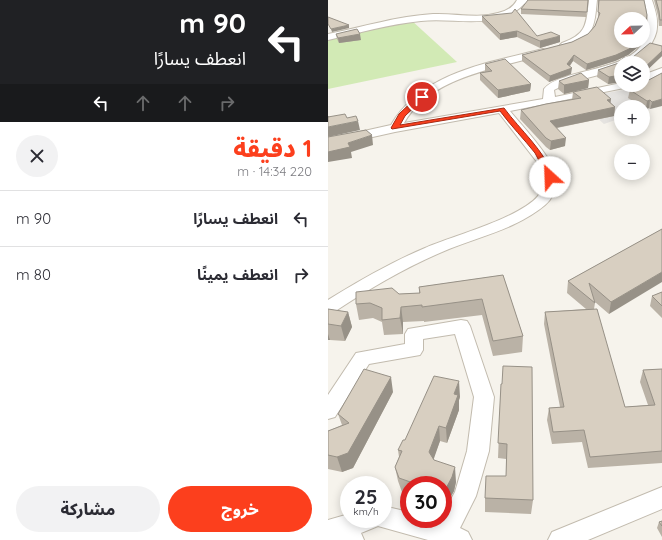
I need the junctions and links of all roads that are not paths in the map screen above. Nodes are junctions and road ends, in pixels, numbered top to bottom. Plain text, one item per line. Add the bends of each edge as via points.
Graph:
1 (529, 0) edge
2 (593, 0) edge
3 (648, 0) edge
4 (328, 37) edge
5 (650, 38) edge
6 (650, 46) edge
7 (657, 47) edge
8 (643, 48) edge
9 (635, 56) edge
10 (614, 68) edge
11 (662, 71) edge
12 (650, 76) edge
13 (614, 87) edge
14 (549, 101) junction
15 (502, 109) junction
16 (395, 128) junction
17 (328, 143) edge
18 (328, 308) edge
19 (328, 410) edge
20 (662, 498) edge
21 (392, 520) edge
22 (351, 528) edge
23 (340, 533) edge
24 (452, 537) edge
25 (560, 540) edge

1 - 4 street via 520,2 510,12 487,18 426,18
2 - 16 street via 590,28 580,40 482,67 450,80 411,105
3 - 5 street via 654,22
6 - 7 street
8 - 9 street
10 - 14 street via 558,83 549,89
11 - 12 street
13 - 14 street
14 - 15 street
15 - 16 street
15 - 18 street via 546,166 550,177 549,190 541,201 497,226 403,264 358,288
16 - 17 street
19 - 24 street via 363,358 414,350 414,334 461,326 484,397 478,452
20 - 25 street
21 - 24 street
22 - 23 street

